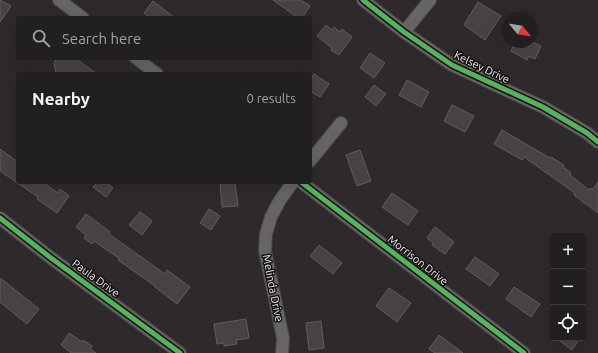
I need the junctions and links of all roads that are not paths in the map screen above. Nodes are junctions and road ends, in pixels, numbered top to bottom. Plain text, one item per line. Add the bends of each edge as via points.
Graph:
1 (59, 0) edge
2 (363, 0) edge
3 (430, 0) edge
4 (80, 16) edge
5 (404, 32) junction
6 (139, 60) edge
7 (155, 72) edge
8 (341, 123) dead end
9 (598, 142) edge
10 (312, 159) edge
11 (292, 184) edge
12 (304, 184) edge
13 (0, 218) edge
14 (180, 353) edge
15 (282, 353) edge
16 (524, 353) edge

1 - 4 street
2 - 5 street, Kelsey Drive
3 - 5 street
5 - 9 street, Kelsey Drive via 452,65 543,107
6 - 7 street
8 - 10 street
11 - 15 street, Melinda Drive via 271,217 265,251 283,338
12 - 16 street, Morrison Drive
13 - 14 street, Paula Drive

